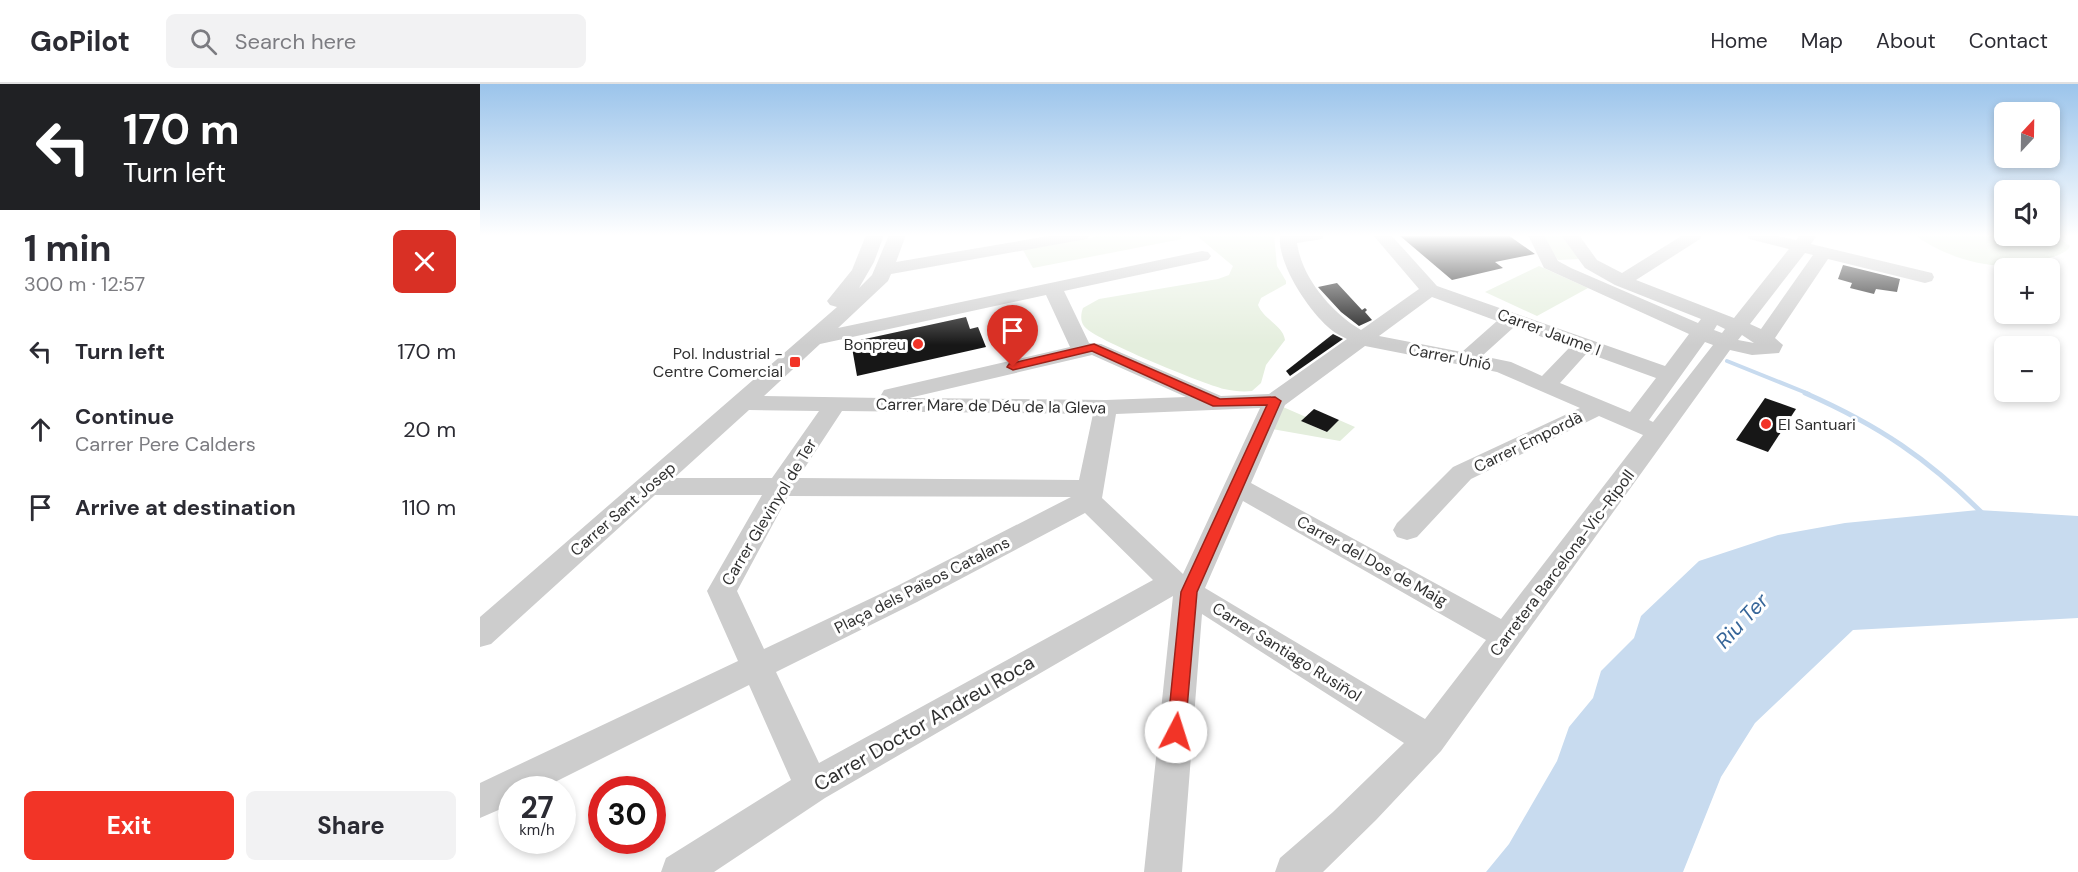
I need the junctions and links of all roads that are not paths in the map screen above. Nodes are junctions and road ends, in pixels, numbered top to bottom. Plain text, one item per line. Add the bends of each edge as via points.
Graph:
1 (860, 272) edge
2 (883, 272) edge
3 (1131, 272) edge
4 (1297, 272) edge
5 (1414, 272) edge
6 (1564, 272) edge
7 (1606, 272) edge
8 (1635, 272) edge
9 (1781, 272) edge
10 (1797, 272) edge
11 (1906, 272) edge
12 (1925, 277) dead end
13 (1622, 280) junction
14 (1053, 289) junction
15 (1430, 290) junction
16 (1511, 319) junction
17 (1719, 330) junction
18 (1361, 339) junction
19 (812, 340) junction
20 (1584, 344) junction
21 (1082, 350) junction
22 (1466, 360) junction
23 (1669, 375) junction
24 (765, 383) junction
25 (1546, 385) junction
26 (1275, 401) junction
27 (743, 403) junction
28 (1218, 403) junction
29 (843, 404) junction
30 (1106, 407) junction
31 (1600, 407) junction
32 (1647, 427) junction
33 (649, 486) junction
34 (1237, 486) junction
35 (779, 489) junction
36 (1089, 495) junction
37 (606, 505) junction
38 (1407, 530) dead end
39 (1181, 587) junction
40 (480, 612) edge
41 (480, 635) edge
42 (1507, 637) junction
43 (756, 667) junction
44 (1429, 740) junction
45 (812, 786) junction
46 (480, 801) edge
47 (680, 872) edge
48 (1163, 872) edge
49 (1294, 872) edge

1 - 37 street via 850,288 803,335 712,409
2 - 19 street, Carrer Sant Josep
3 - 14 street
4 - 18 street, Carrer Unió via 1335,323
5 - 15 street
6 - 17 street
7 - 13 street
8 - 13 street
9 - 17 street, Carretera Barcelona-Vic-Ripoll
10 - 17 street via 1765,338 1772,349 1752,349
11 - 12 street
13 - 17 street
14 - 19 street
14 - 21 street
15 - 16 street, Carrer Jaume I
15 - 18 street
16 - 20 street, Carrer Jaume I
16 - 22 street
17 - 23 street
17 - 32 street, Carretera Barcelona-Vic-Ripoll via 1693,384
18 - 22 street, Carrer Unió
18 - 26 street
19 - 24 street, Carrer Sant Josep
20 - 23 street, Carrer Jaume I
20 - 25 street
21 - 28 street via 1094,348
21 - 29 street
22 - 25 street, Carrer Unió via 1503,367
23 - 32 street
24 - 27 street, Carrer Sant Josep
24 - 37 street, Carrer Sant Josep via 732,404 629,492
25 - 31 street, Carrer Unió
26 - 28 street, Carrer Mare de Déu de la Gleva
26 - 34 street
27 - 29 street, Carrer Mare de Déu de la Gleva
27 - 33 street, Carrer Sant Josep
28 - 30 street, Carrer Mare de Déu de la Gleva
29 - 30 street, Carrer Mare de Déu de la Gleva
29 - 35 street, Carrer Glevinyol de Ter
30 - 36 street
31 - 32 street, Carrer Unió
31 - 38 street, Carrer Empordà via 1462,473
32 - 42 street, Carretera Barcelona-Vic-Ripoll
33 - 35 street
33 - 41 street, Carrer Sant Josep
34 - 39 street
34 - 42 street, Carrer del Dos de Maig
35 - 36 street
35 - 43 street, Carrer Glevinyol de Ter via 722,591
36 - 39 street, Carrer Santiago Rusiñol
36 - 43 street, Plaça dels Països Catalans via 907,594
37 - 40 street
39 - 44 street, Carrer Santiago Rusiñol
39 - 45 street, Carrer Doctor Andreu Roca
39 - 48 street
42 - 44 street, Carretera Barcelona-Vic-Ripoll
43 - 45 street, Carrer Glevinyol de Ter
43 - 46 street, Plaça dels Països Catalans
44 - 49 street, Carretera Barcelona-Vic-Ripoll via 1341,832
45 - 47 street, Carrer Doctor Andreu Roca

